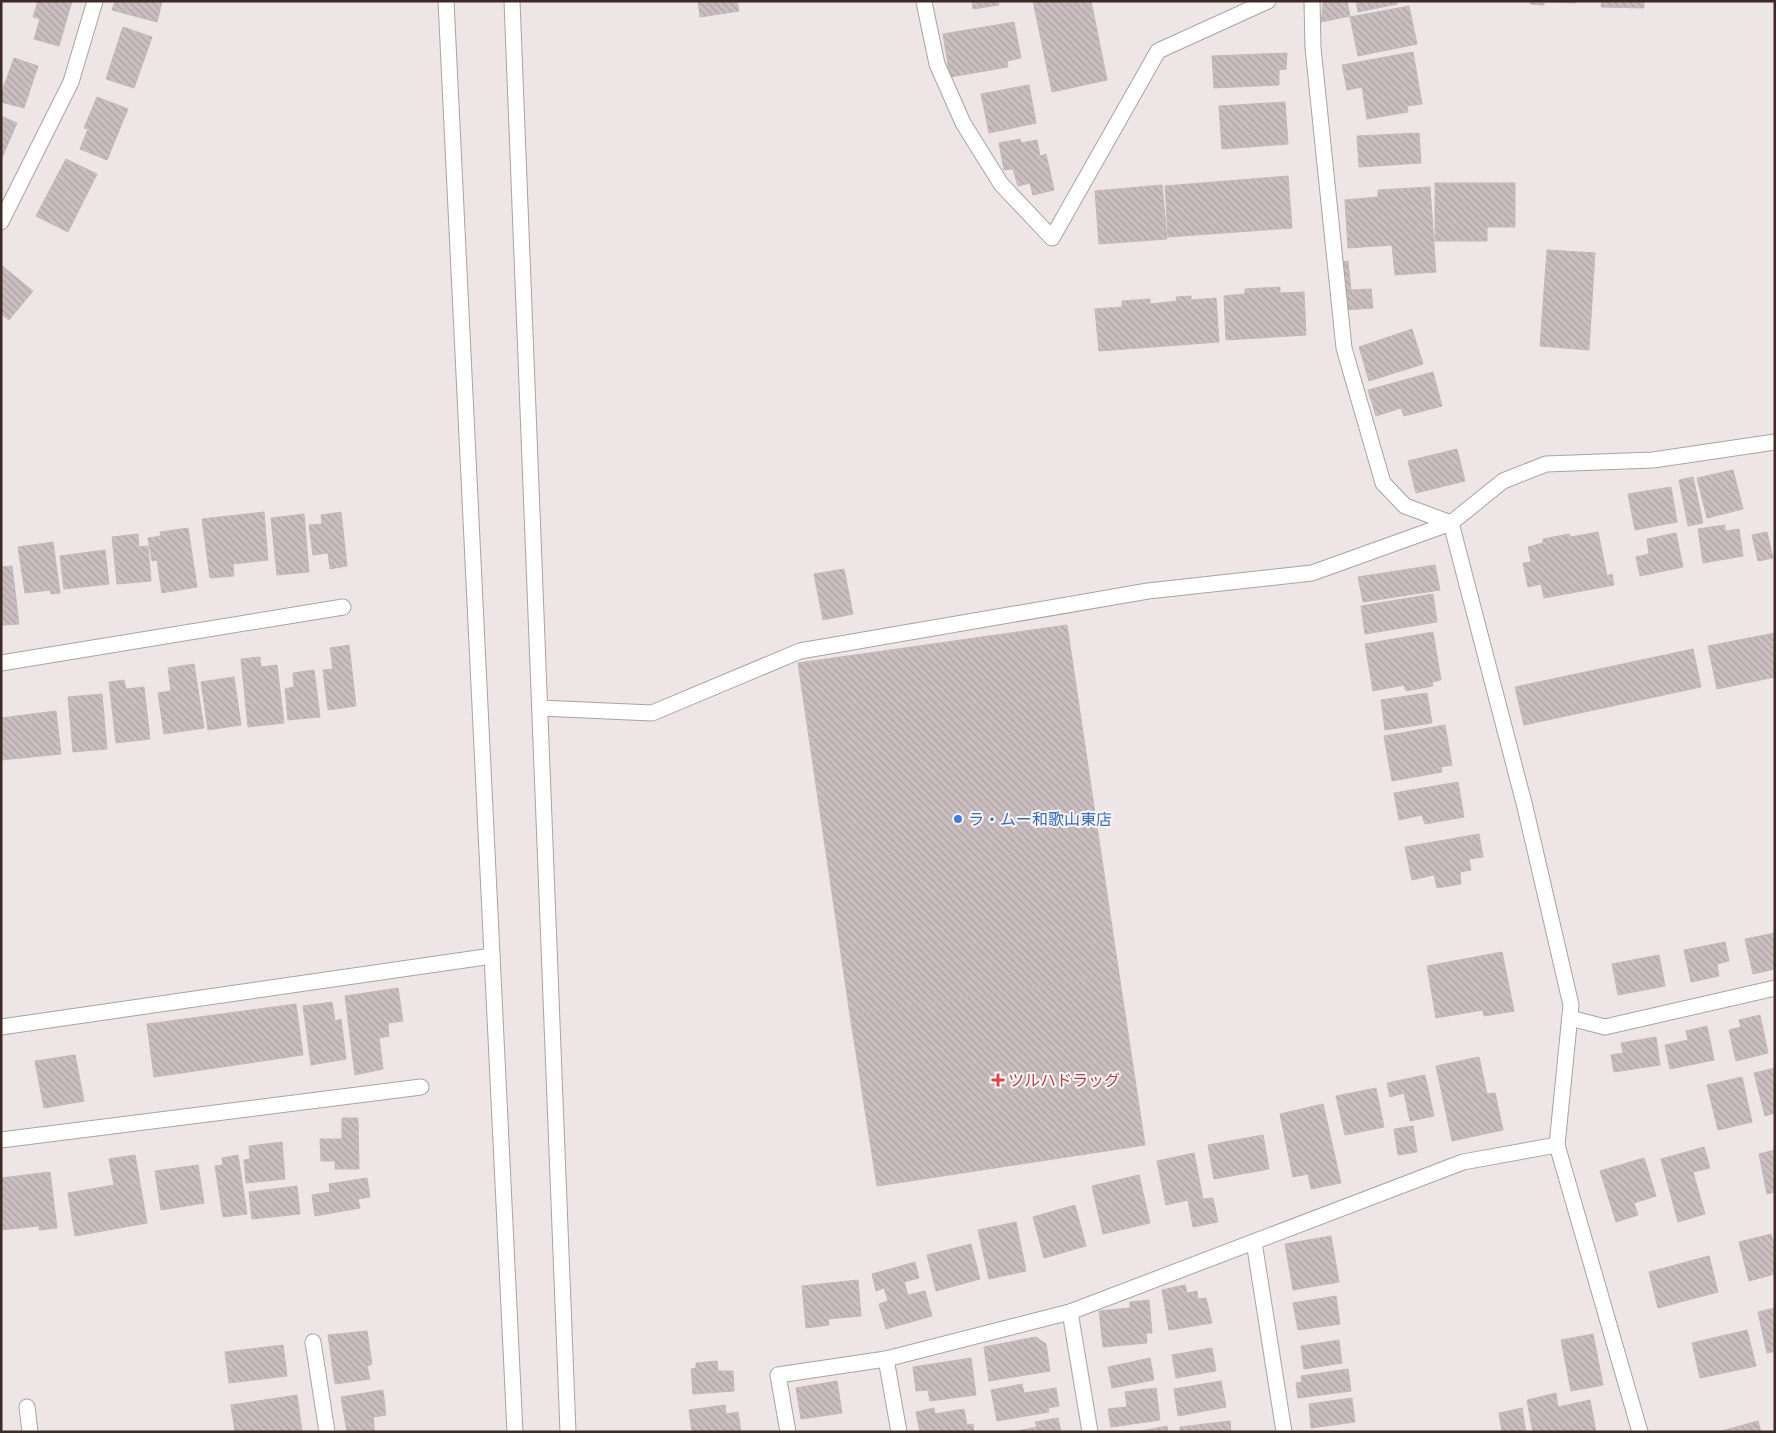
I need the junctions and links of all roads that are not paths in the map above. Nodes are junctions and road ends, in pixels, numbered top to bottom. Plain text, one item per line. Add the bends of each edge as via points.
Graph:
1 (96, 1) edge
2 (446, 1) edge
3 (512, 1) edge
4 (1268, 1) edge
5 (1312, 1) edge
6 (924, 2) edge
7 (1, 222) edge
8 (1775, 442) edge
9 (1451, 523) junction
10 (343, 607) dead end
11 (1, 663) edge
12 (540, 708) junction
13 (492, 956) junction
14 (1775, 988) edge
15 (1570, 1018) junction
16 (1, 1027) edge
17 (421, 1087) dead end
18 (1, 1140) edge
19 (1557, 1145) junction
20 (1254, 1242) junction
21 (1070, 1312) junction
22 (313, 1342) dead end
23 (886, 1359) junction
24 (27, 1407) dead end
25 (30, 1432) edge
26 (327, 1432) edge
27 (515, 1432) edge
28 (568, 1432) edge
29 (788, 1432) edge
30 (899, 1432) edge
31 (1090, 1432) edge
32 (1284, 1432) edge
33 (1640, 1432) edge

1 - 7 street via 71,82
2 - 13 street
3 - 12 street
4 - 6 street via 1158,51 1052,238 1001,184 963,124 937,64
5 - 9 street via 1313,48 1344,348 1382,483 1405,506
8 - 9 street via 1653,460 1546,464 1503,481
9 - 12 street via 1312,573 1148,591 800,650 652,713
9 - 15 street via 1525,808 1571,1005
10 - 11 street
12 - 28 street
13 - 16 street
13 - 27 street
14 - 15 street via 1605,1027
15 - 19 street
17 - 18 street
19 - 20 street via 1463,1162
19 - 33 street
20 - 21 street
20 - 32 street
21 - 23 street
21 - 31 street
22 - 26 street
23 - 29 street via 778,1375
23 - 30 street
24 - 25 street

